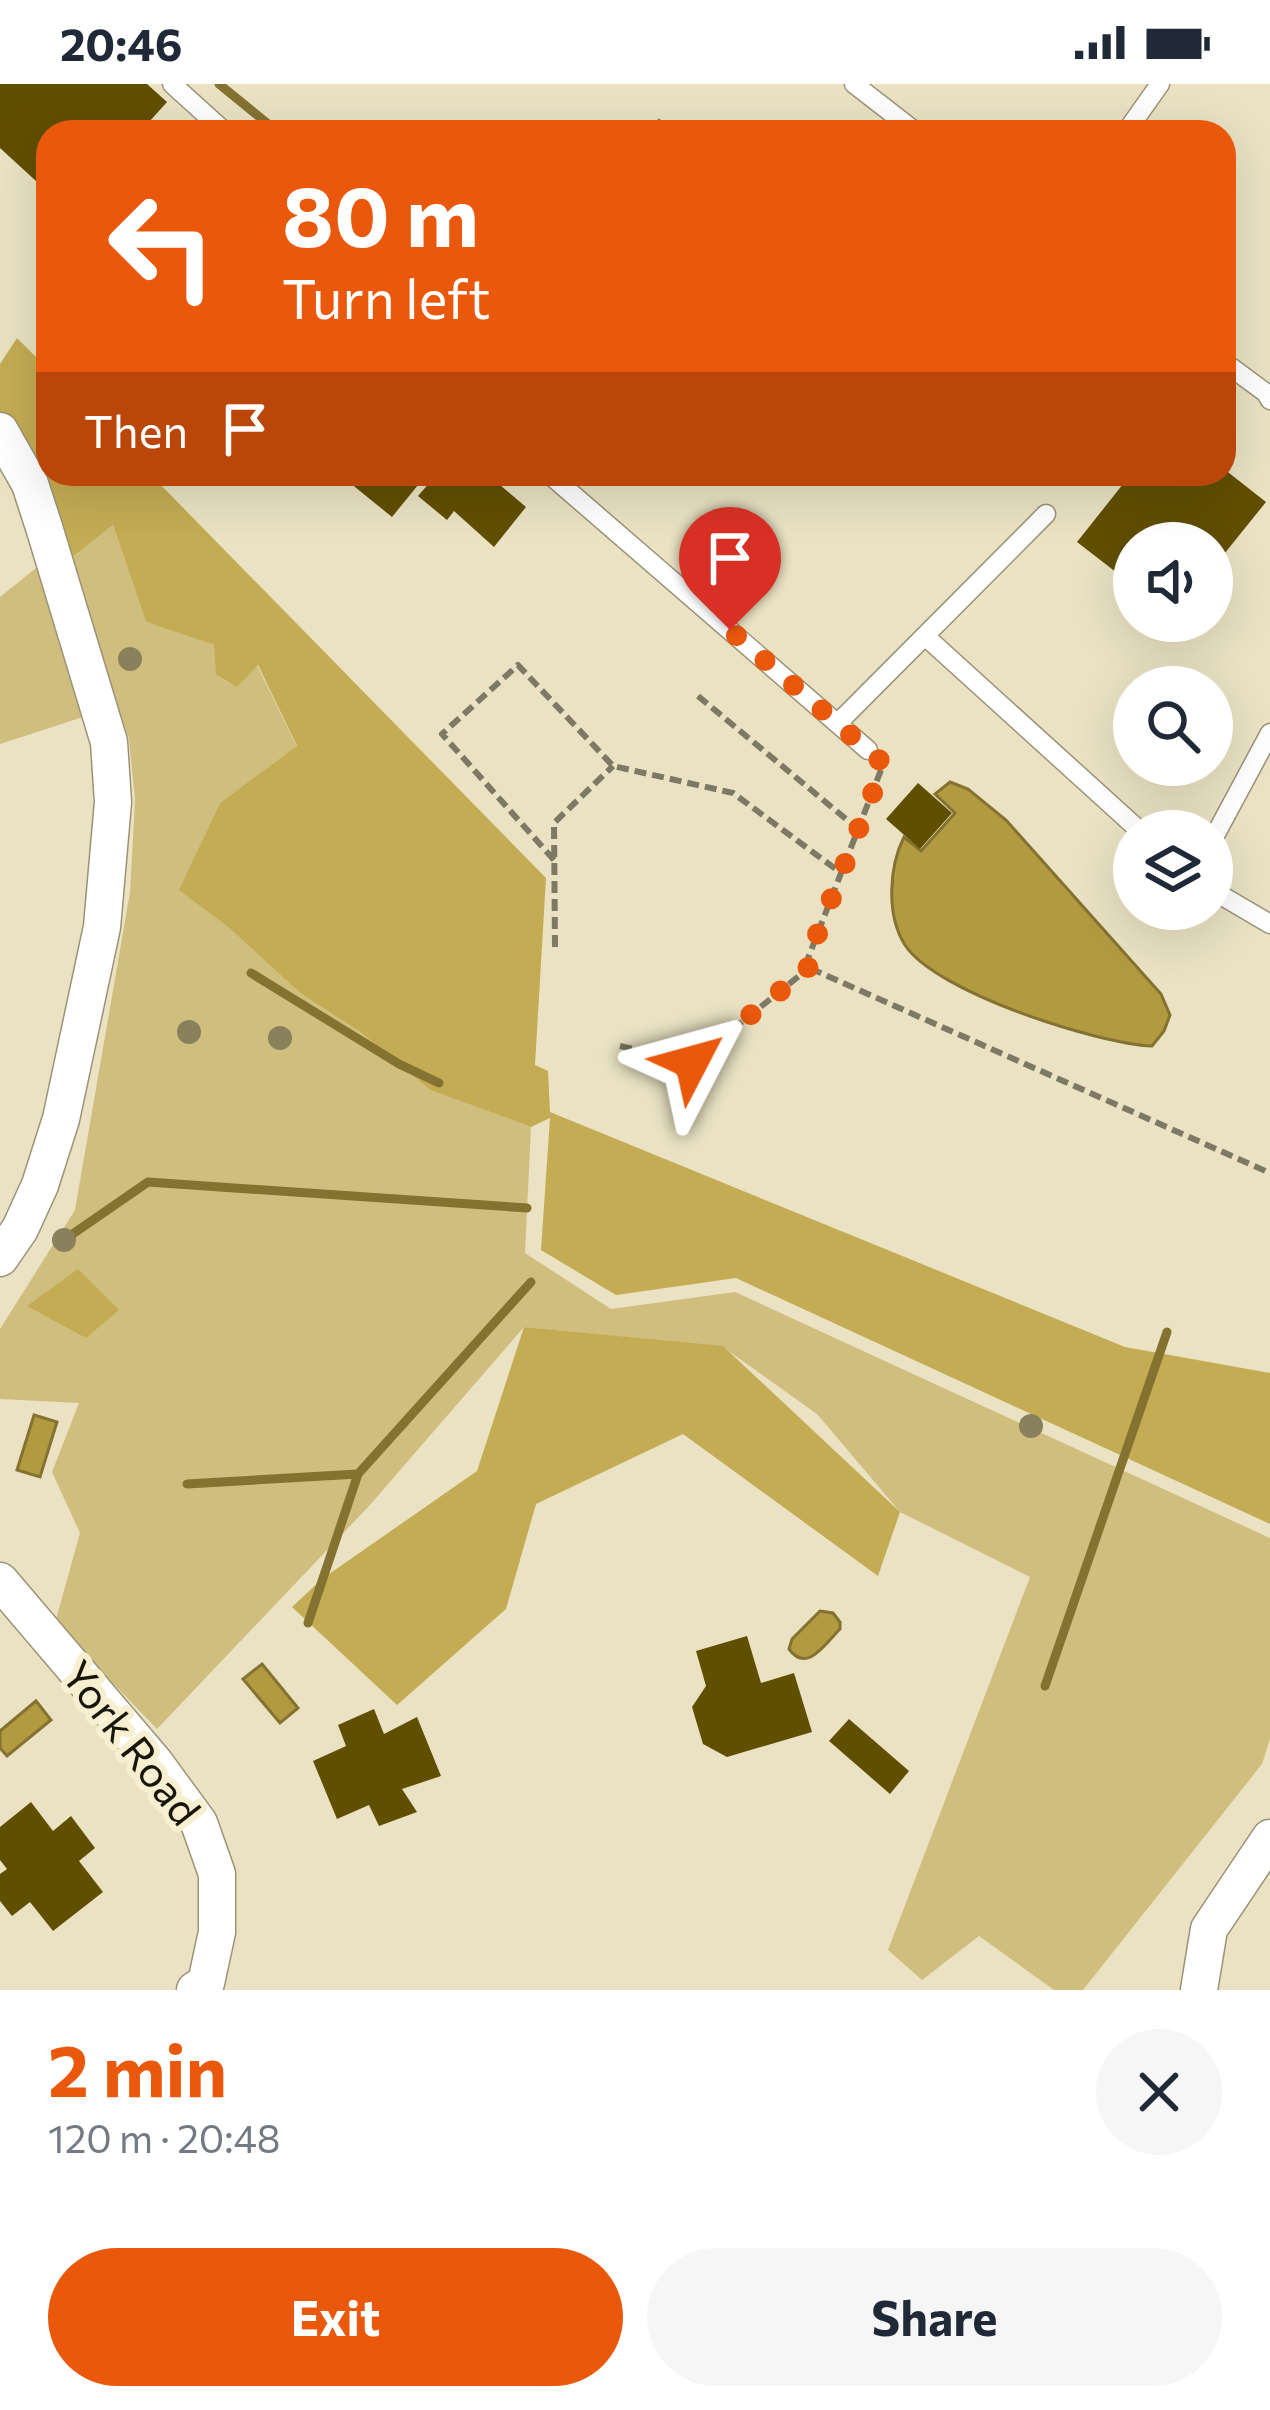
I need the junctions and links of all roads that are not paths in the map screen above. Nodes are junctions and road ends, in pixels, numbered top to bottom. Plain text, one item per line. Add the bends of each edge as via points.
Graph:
1 (172, 84) edge
2 (854, 84) edge
3 (1160, 84) edge
4 (212, 120) edge
5 (900, 120) edge
6 (1134, 120) edge
7 (1236, 371) edge
8 (1270, 400) edge
9 (0, 431) edge
10 (562, 486) edge
11 (1046, 514) dead end
12 (925, 635) junction
13 (838, 723) junction
14 (1270, 734) edge
15 (868, 750) road end
16 (1118, 810) edge
17 (1229, 810) edge
18 (1233, 902) edge
19 (1270, 924) edge
20 (0, 1258) edge
21 (0, 1581) edge
22 (1270, 1838) edge
23 (195, 1990) edge
24 (1199, 1990) edge

1 - 4 lane
2 - 5 lane
3 - 6 lane
7 - 8 lane
9 - 20 street via 44,527 109,742 113,802 102,927 61,1119 40,1185
10 - 13 lane
11 - 12 lane
12 - 13 lane
12 - 16 lane
13 - 15 lane
14 - 17 lane
18 - 19 lane
21 - 23 street, York Road via 199,1823 217,1874 217,1932 206,1983
22 - 24 street via 1208,1929

